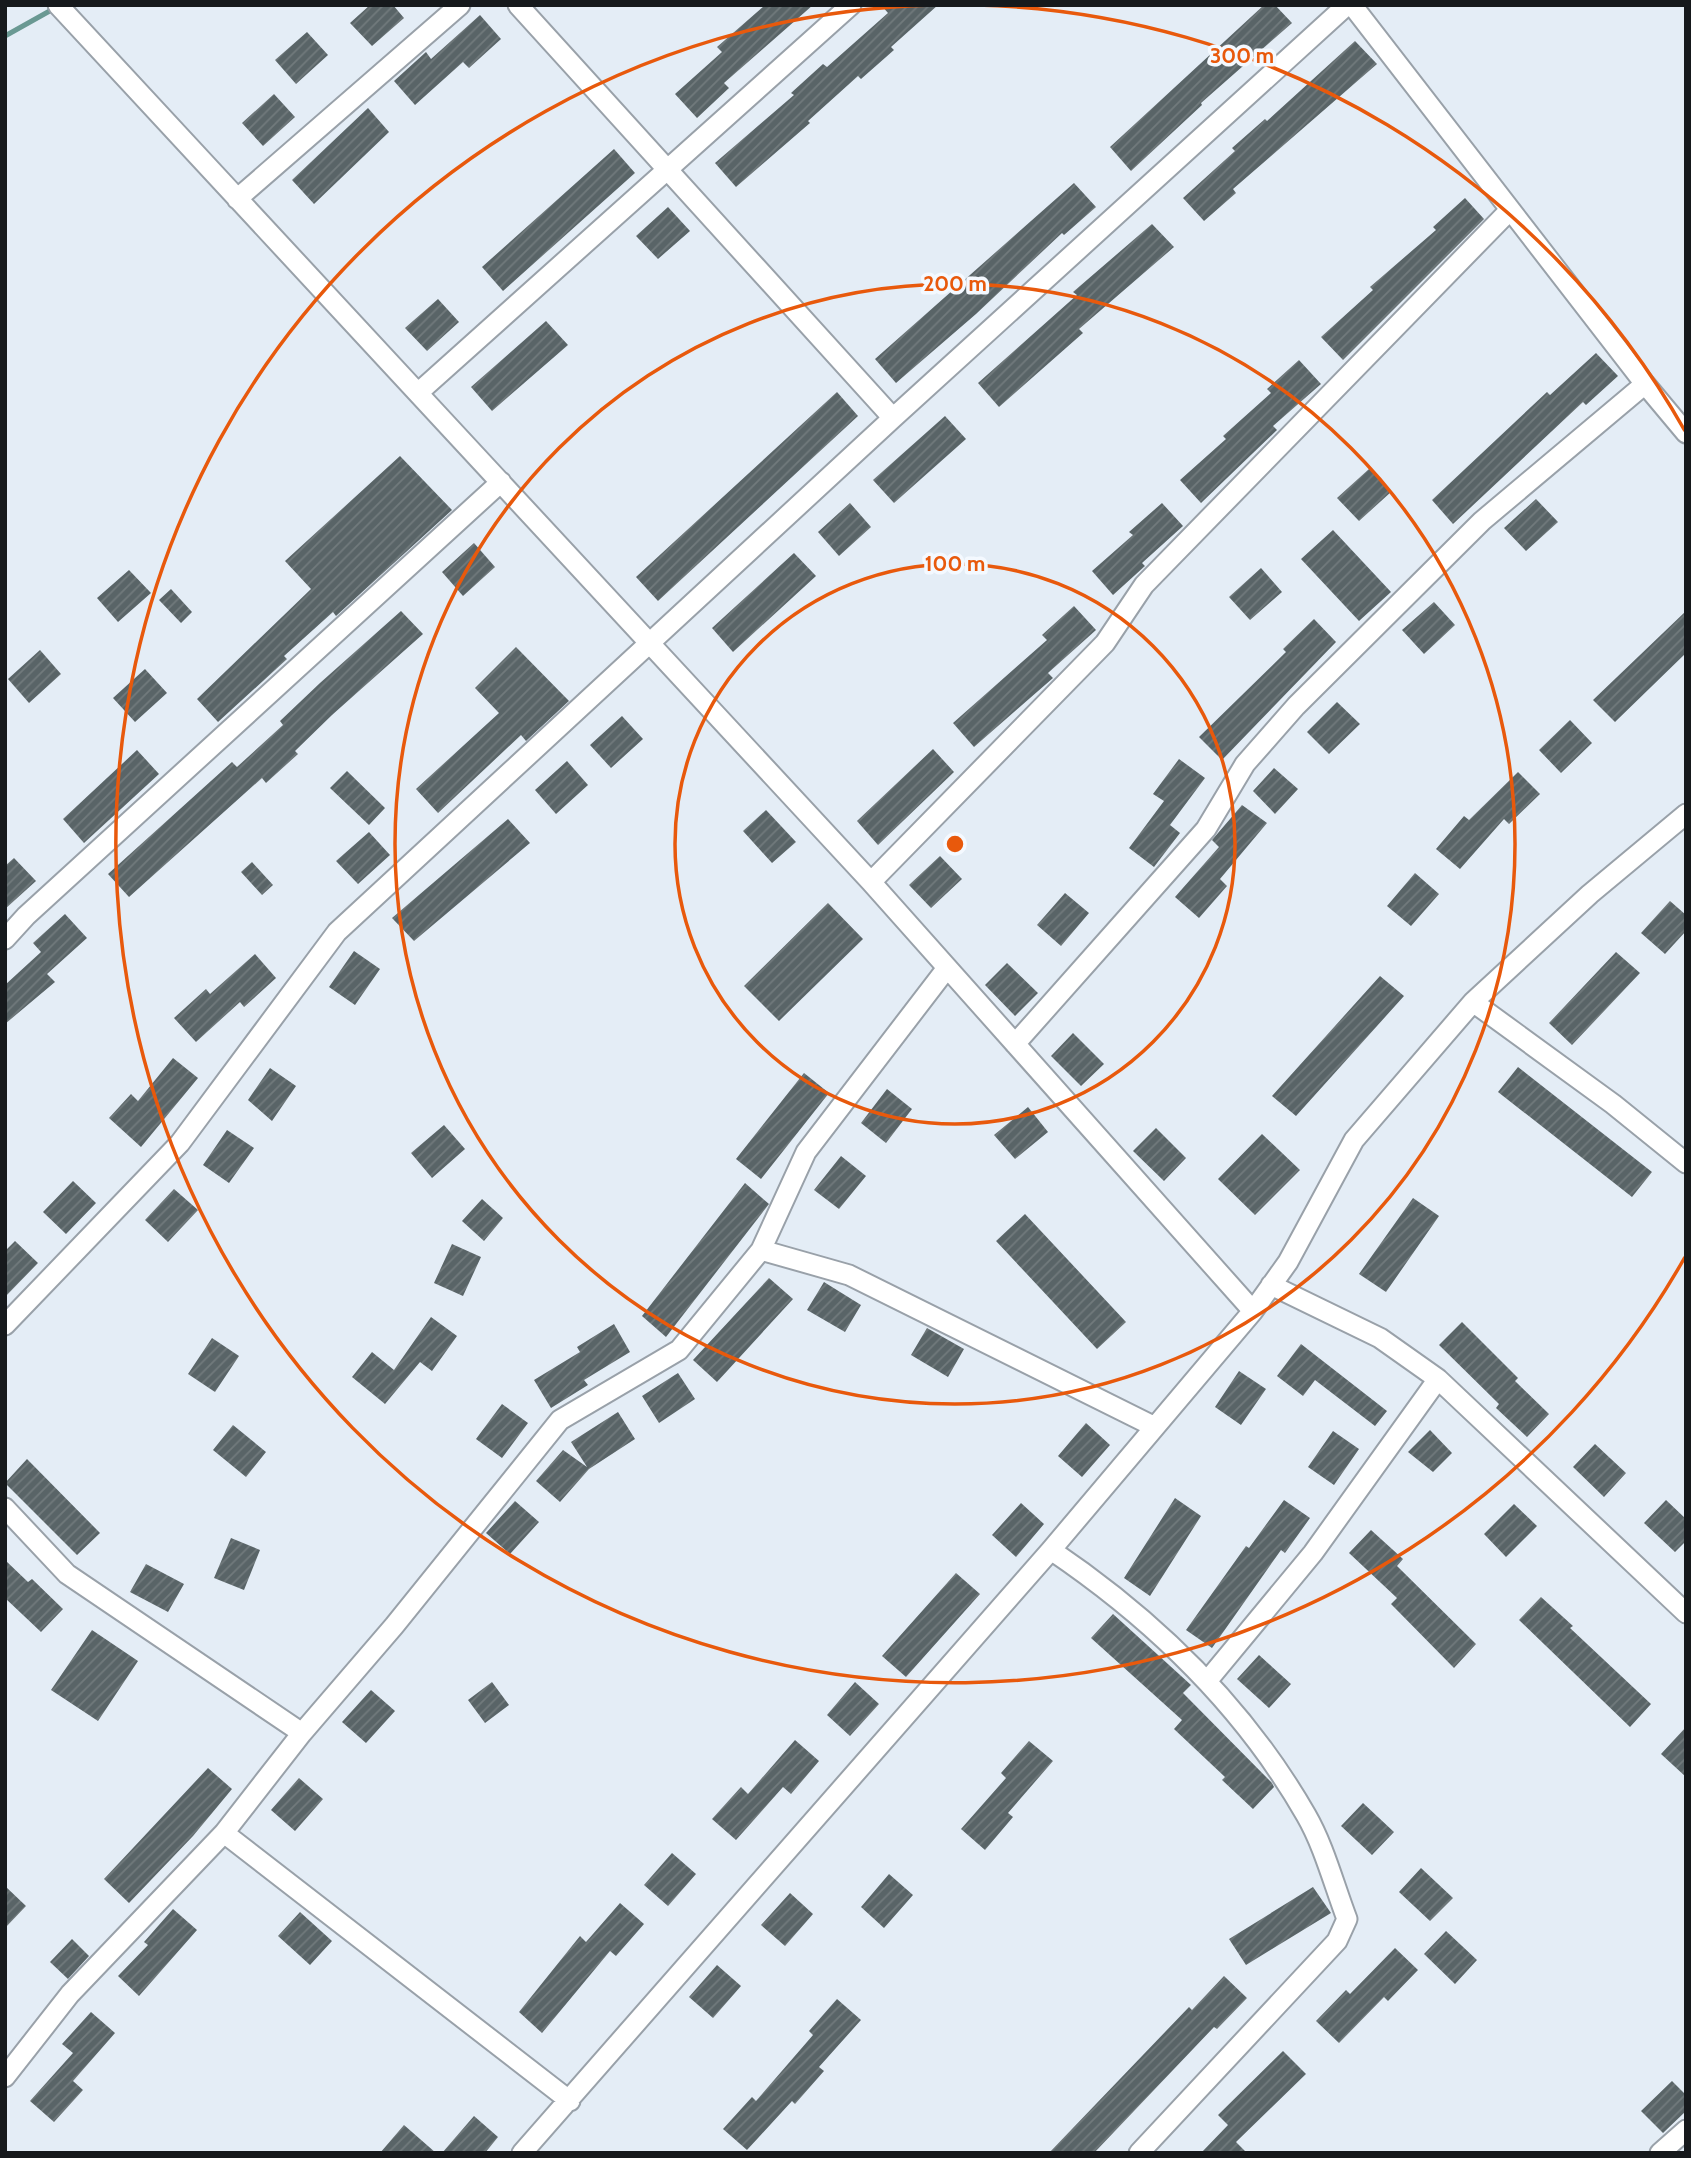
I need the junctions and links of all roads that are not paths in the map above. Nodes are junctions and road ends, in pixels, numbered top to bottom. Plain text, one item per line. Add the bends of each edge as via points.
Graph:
1 (58, 5) edge
2 (460, 5) edge
3 (518, 5) edge
4 (851, 5) edge
5 (1349, 5) edge
6 (670, 169) junction
7 (237, 199) junction
8 (1510, 210) junction
9 (1645, 384) junction
10 (419, 392) junction
11 (893, 418) junction
12 (1686, 433) edge
13 (501, 482) junction
14 (650, 646) junction
15 (1686, 814) edge
16 (871, 881) junction
17 (5, 939) edge
18 (947, 968) junction
19 (1473, 1002) junction
20 (1015, 1044) junction
21 (1686, 1163) edge
22 (761, 1250) junction
23 (1271, 1285) junction
24 (1253, 1311) junction
25 (5, 1325) edge
26 (1438, 1379) junction
27 (1153, 1426) junction
28 (5, 1508) edge
29 (1051, 1550) junction
30 (1686, 1614) edge
31 (1208, 1680) junction
32 (302, 1733) junction
33 (224, 1833) junction
34 (5, 2077) edge
35 (570, 2101) junction
36 (1682, 2139) edge
37 (522, 2153) edge
38 (1139, 2153) edge
39 (1660, 2153) edge

1 - 7 street
2 - 7 street
3 - 6 street
4 - 6 street
5 - 8 street
5 - 11 street
6 - 10 street
6 - 11 street
7 - 10 street
8 - 9 street
8 - 16 street via 1144,585 1105,643
9 - 12 street
9 - 20 street via 1482,521 1296,706 1245,764 1206,829
10 - 13 street
11 - 14 street
13 - 14 street
13 - 17 street
14 - 16 street
14 - 25 street via 337,932 180,1143
15 - 19 street via 1590,894
16 - 18 street
18 - 20 street
18 - 22 street via 806,1152
19 - 21 street
19 - 23 street via 1354,1140
20 - 24 street
22 - 27 street via 849,1275
22 - 32 street via 679,1350 560,1420
23 - 24 street
23 - 26 street via 1380,1338
24 - 27 street
26 - 30 street
26 - 31 street via 1313,1552
27 - 29 street
28 - 32 street via 67,1574
29 - 31 street via 1097,1581
29 - 35 street
31 - 38 street via 1252,1731 1308,1817 1347,1919 1337,1941
32 - 33 street
33 - 34 street via 70,1994
33 - 35 street
35 - 37 street
36 - 39 street

